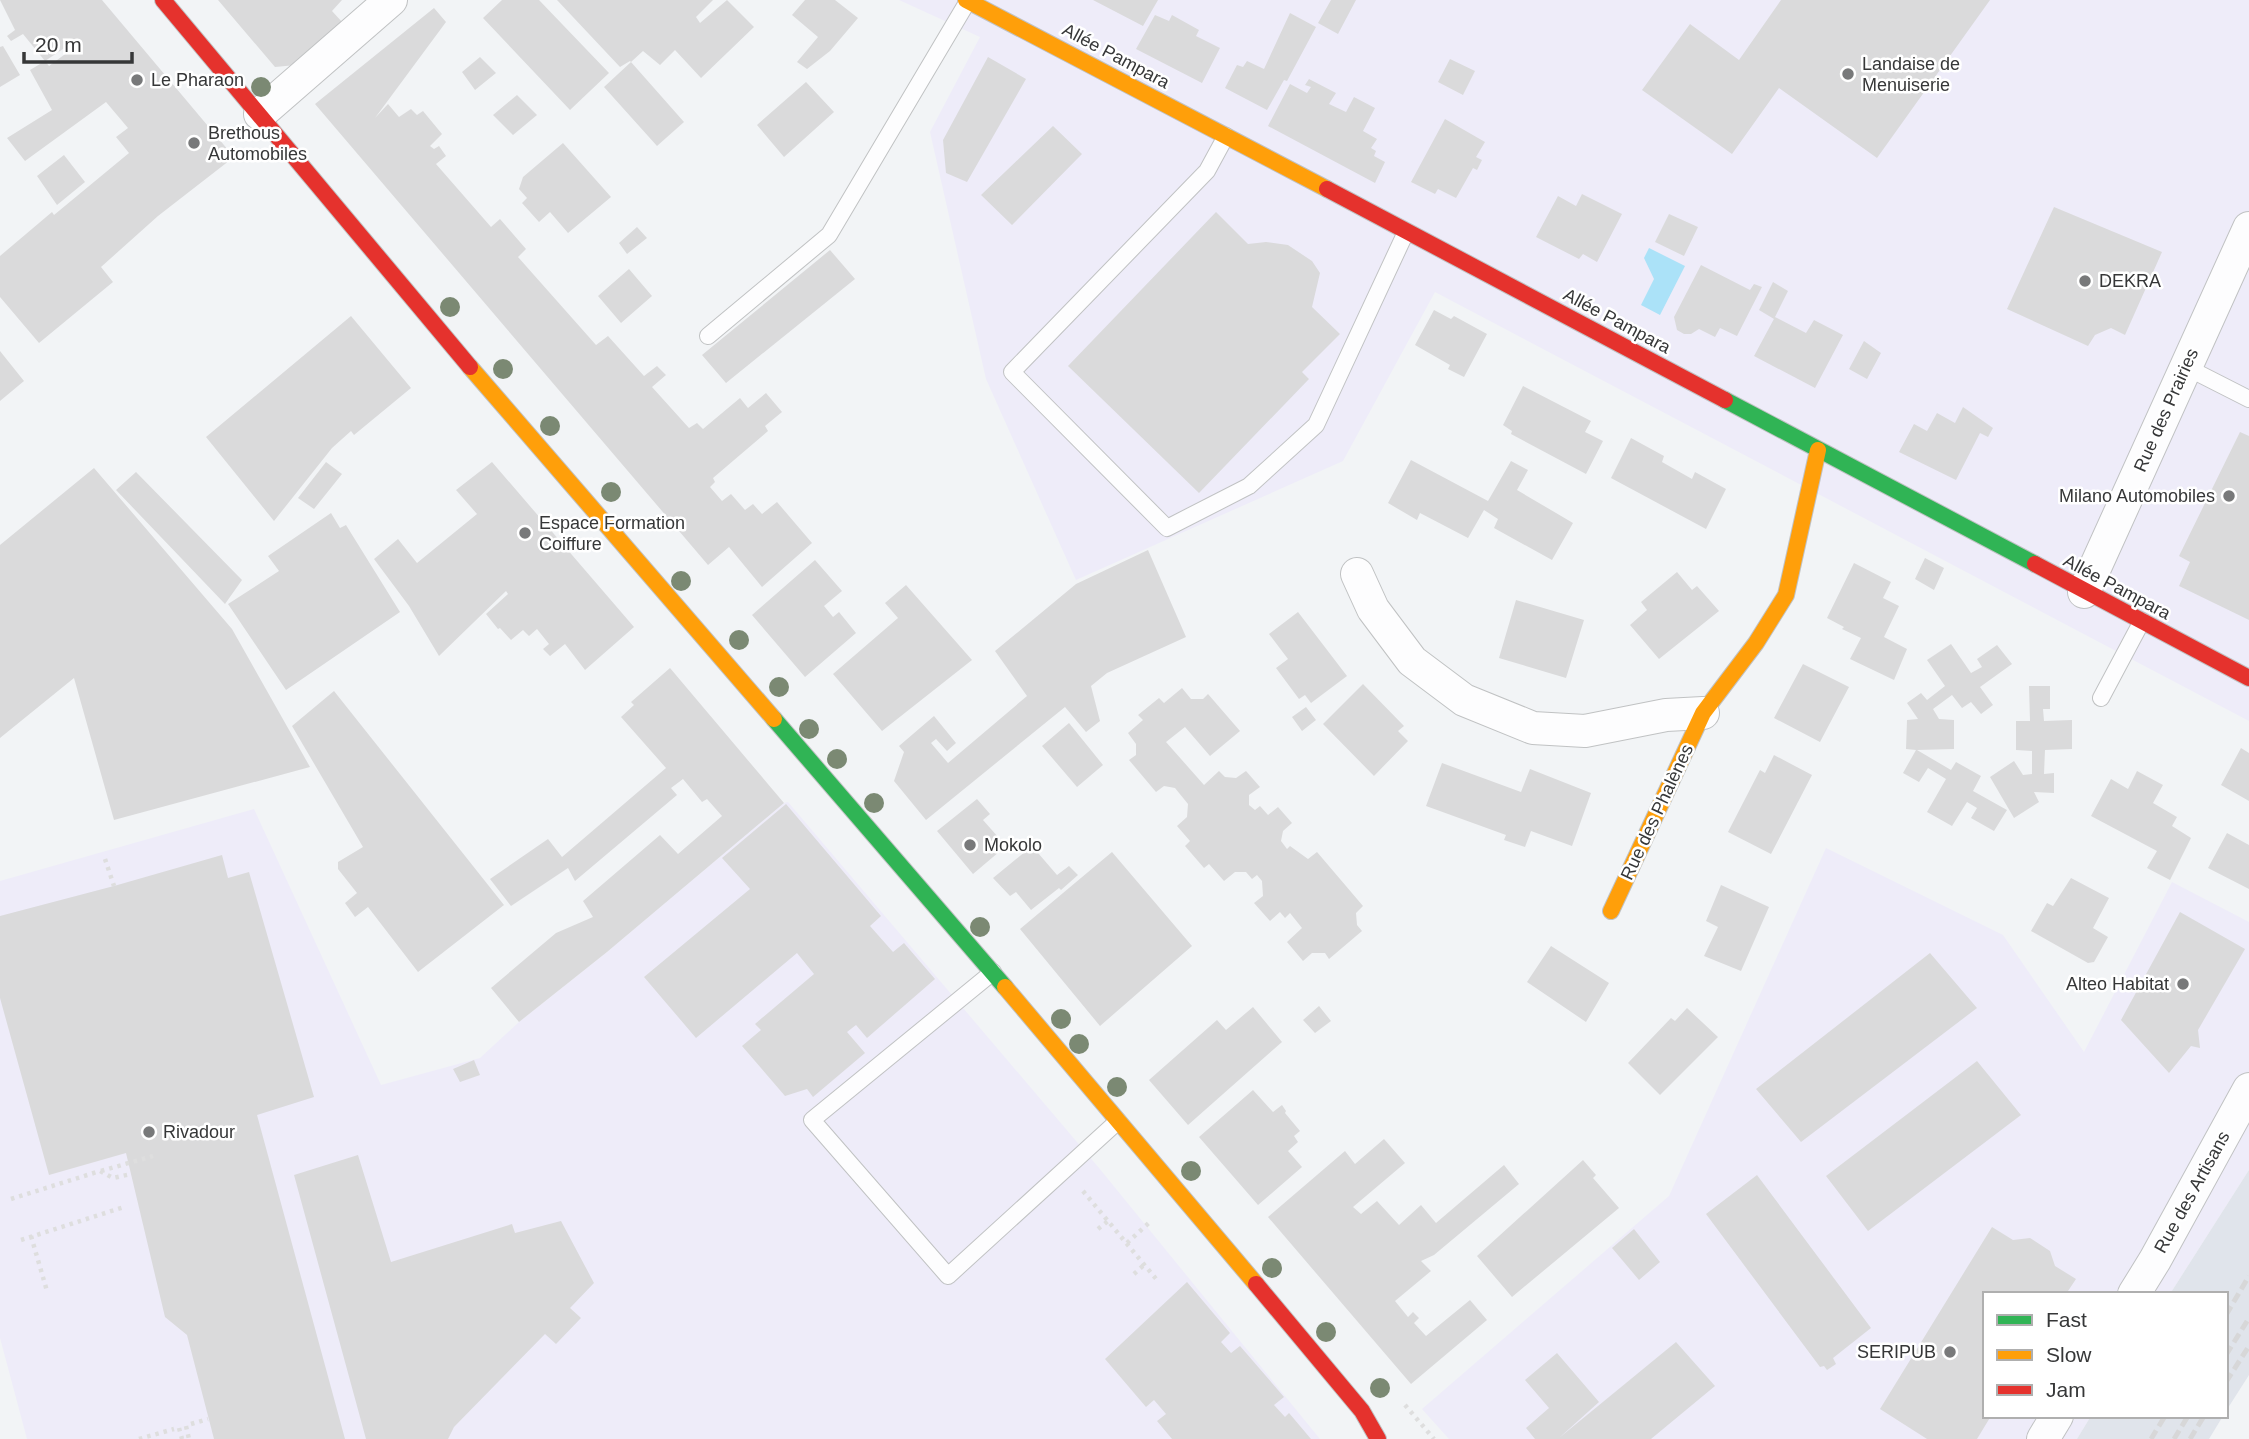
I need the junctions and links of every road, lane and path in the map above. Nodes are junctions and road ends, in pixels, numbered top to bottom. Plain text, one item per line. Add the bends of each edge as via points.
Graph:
1 (163, 0) edge
2 (391, 0) edge
3 (967, 1) edge
4 (260, 114) junction
5 (1226, 136) junction
6 (2249, 228) edge
7 (1406, 232) junction
8 (708, 336) dead end
9 (2186, 367) junction
10 (2249, 399) edge
11 (1818, 450) junction
12 (1357, 574) dead end
13 (2084, 592) junction
14 (2141, 621) junction
15 (2249, 678) edge
16 (2101, 698) dead end
17 (1703, 713) junction
18 (105, 859) dead end
19 (114, 886) dead end
20 (1611, 911) dead end
21 (993, 972) junction
22 (2249, 1089) edge
23 (1118, 1121) junction
24 (153, 1156) dead end
25 (100, 1171) junction
26 (131, 1174) dead end
27 (1083, 1191) dead end
28 (11, 1199) dead end
29 (124, 1207) dead end
30 (1153, 1219) dead end
31 (1108, 1221) junction
32 (1098, 1229) dead end
33 (32, 1236) junction
34 (21, 1240) dead end
35 (1127, 1243) junction
36 (1145, 1264) junction
37 (1134, 1274) dead end
38 (1157, 1280) dead end
39 (47, 1291) dead end
40 (2135, 1292) edge
41 (1407, 1407) dead end
42 (2056, 1418) edge
43 (208, 1419) dead end
44 (139, 1439) edge
45 (182, 1439) edge
46 (188, 1439) edge
47 (1378, 1439) edge
48 (1434, 1439) edge
49 (2043, 1439) edge

1 - 4 street
2 - 4 street
3 - 5 street, Allée Pampara
3 - 8 lane via 829,235
4 - 21 street via 513,418
5 - 7 street, Allée Pampara
5 - 7 lane via 1207,171 1012,372 1167,528 1249,486 1316,425
6 - 9 street, Rue des Prairies
7 - 11 street, Allée Pampara
9 - 10 lane
9 - 13 street, Rue des Prairies
11 - 13 street, Allée Pampara
11 - 17 street, Rue des Phalènes via 1786,595
12 - 17 street via 1373,610 1412,661 1464,700 1533,728 1585,730
13 - 14 street, Allée Pampara
14 - 15 street, Allée Pampara
14 - 16 lane
17 - 20 street, Rue des Phalènes
18 - 19 path
21 - 23 street
21 - 23 lane via 812,1120 948,1276
22 - 40 street, Rue des Artisans
23 - 47 street via 1362,1411
24 - 25 path
25 - 26 path via 113,1178
25 - 28 path
27 - 31 path
29 - 33 path
30 - 35 path
31 - 32 path
31 - 35 path
33 - 34 path
33 - 39 path
35 - 36 path
36 - 37 path
36 - 38 path
41 - 48 path
42 - 49 street
43 - 46 path via 188,1425
44 - 45 path via 176,1429

